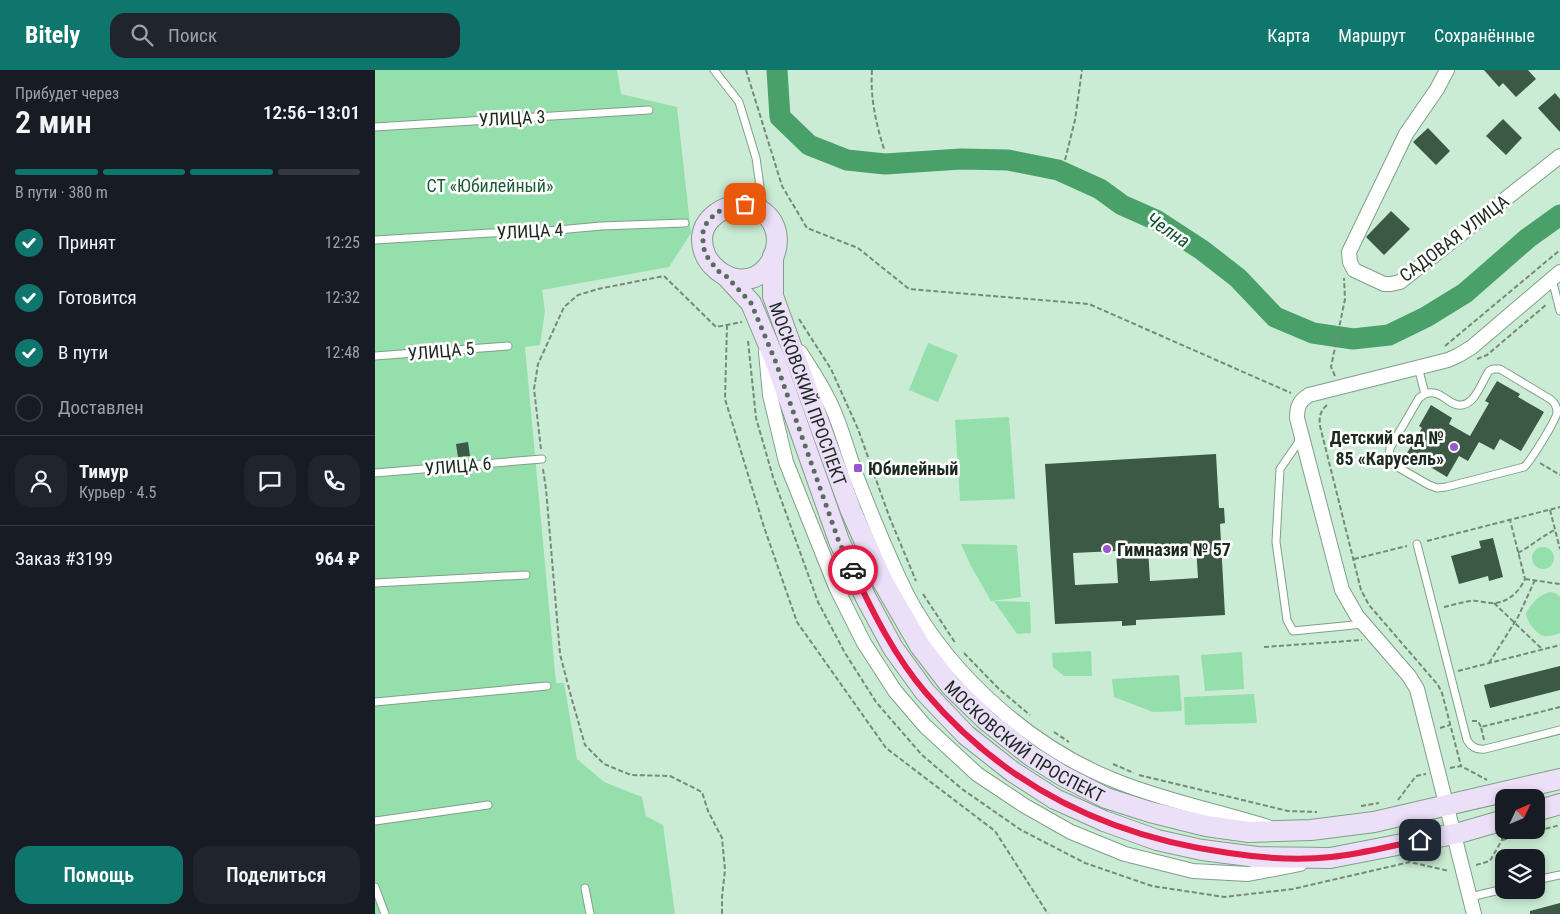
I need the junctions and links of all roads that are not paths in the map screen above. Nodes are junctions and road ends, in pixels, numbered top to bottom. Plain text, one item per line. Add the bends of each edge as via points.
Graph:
1 (714, 70) edge
2 (1447, 70) edge
3 (649, 110) dead end
4 (375, 127) edge
5 (1560, 156) edge
6 (764, 212) junction
7 (685, 223) dead end
8 (375, 240) edge
9 (773, 256) junction
10 (1556, 275) edge
11 (726, 276) junction
12 (1560, 311) edge
13 (508, 346) dead end
14 (375, 356) edge
15 (1418, 368) junction
16 (1425, 394) junction
17 (1299, 426) junction
18 (542, 459) road end
19 (375, 473) edge
20 (1417, 544) road end
21 (526, 575) dead end
22 (375, 583) edge
23 (1364, 624) junction
24 (547, 686) dead end
25 (375, 702) edge
26 (1560, 730) edge
27 (1560, 778) edge
28 (1560, 804) edge
29 (488, 805) dead end
30 (1447, 805) junction
31 (1545, 808) edge
32 (375, 821) edge
33 (1495, 831) edge
34 (1454, 834) junction
35 (1560, 875) edge
36 (1545, 878) edge
37 (375, 887) edge
38 (585, 888) dead end
39 (1495, 891) edge
40 (1470, 897) junction
41 (385, 914) edge
42 (590, 914) edge
43 (1474, 914) edge

1 - 6 lane via 739,102 756,158
2 - 5 street, САДОВАЯ УЛИЦА via 1406,134 1349,252 1354,270 1383,284 1400,282
3 - 4 lane, УЛИЦА 3
6 - 9 main road, МОСКОВСКИЙ ПРОСПЕКТ via 778,239
6 - 11 main road, МОСКОВСКИЙ ПРОСПЕКТ via 745,204 735,205 716,213 707,222 703,232 705,254
7 - 8 lane, УЛИЦА 4
9 - 11 main road via 763,271 753,278 735,280
9 - 30 main road, МОСКОВСКИЙ ПРОСПЕКТ via 773,296 851,511 883,582 920,646 950,685 987,721 1031,756 1106,798 1206,826 1249,832 1311,830 1374,822
10 - 12 lane
10 - 15 street via 1467,350 1448,360
11 - 34 main road, МОСКОВСКИЙ ПРОСПЕКТ via 751,303 749,320 765,336 839,542 893,648 925,692 966,735 1013,772 1055,799 1104,821 1157,840 1202,850 1257,857 1330,858
13 - 14 lane, УЛИЦА 5
15 - 16 lane
15 - 17 street via 1309,395 1297,409
16 - 16 lane via 1419,398 1390,448 1389,457 1395,465 1429,486 1441,488 1520,469 1527,464 1556,416 1555,405 1550,399 1500,369 1489,371 1473,398 1465,404 1456,404 1437,393
17 - 23 street via 1339,582 1350,606
17 - 23 lane via 1298,443 1280,469 1276,542 1287,620 1293,631
18 - 19 lane, УЛИЦА 6
20 - 26 lane via 1467,740 1473,747 1486,749
21 - 22 lane
23 - 30 street via 1415,685
24 - 25 lane
27 - 30 main road, МОСКОВСКИЙ ПРОСПЕКТ via 1490,787
28 - 31 main road
29 - 32 lane
30 - 34 street
33 - 34 main road, МОСКОВСКИЙ ПРОСПЕКТ
34 - 40 street
35 - 36 lane
37 - 41 lane
38 - 42 lane
39 - 40 lane
40 - 43 street

